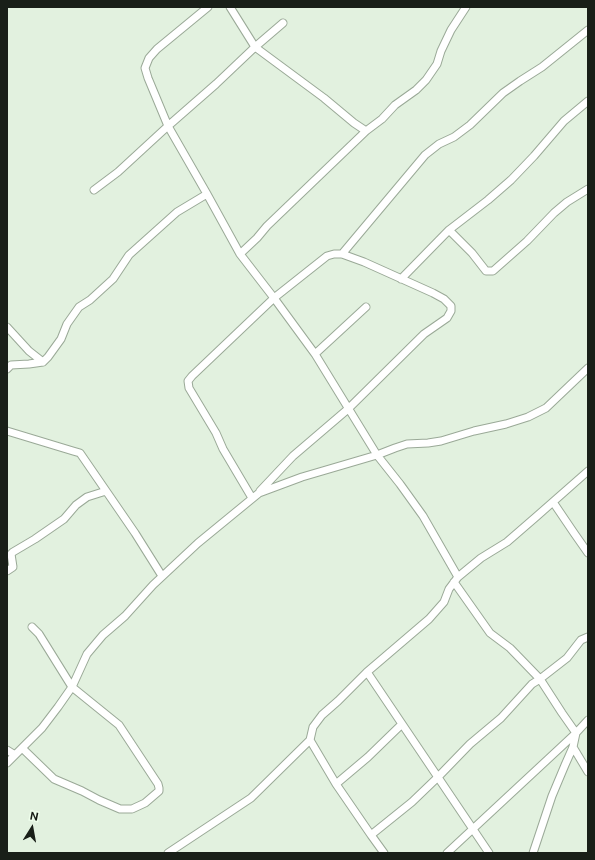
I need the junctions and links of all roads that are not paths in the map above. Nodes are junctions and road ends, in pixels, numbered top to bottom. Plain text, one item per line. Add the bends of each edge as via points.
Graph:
1 (208, 7) edge
2 (230, 7) edge
3 (466, 7) edge
4 (283, 24) dead end
5 (588, 30) edge
6 (255, 47) junction
7 (588, 101) edge
8 (168, 126) junction
9 (366, 131) junction
10 (588, 189) edge
11 (94, 190) dead end
12 (207, 194) junction
13 (449, 230) junction
14 (240, 254) junction
15 (342, 254) junction
16 (401, 279) junction
17 (274, 298) junction
18 (366, 307) dead end
19 (7, 326) edge
20 (314, 354) junction
21 (43, 362) junction
22 (588, 368) edge
23 (7, 369) edge
24 (348, 409) junction
25 (7, 431) edge
26 (377, 455) junction
27 (588, 471) edge
28 (106, 491) junction
29 (259, 493) junction
30 (252, 498) junction
31 (553, 502) junction
32 (588, 553) edge
33 (7, 571) edge
34 (162, 576) junction
35 (456, 579) junction
36 (32, 626) dead end
37 (588, 637) edge
38 (367, 672) junction
39 (540, 679) junction
40 (72, 687) junction
41 (588, 720) edge
42 (402, 724) junction
43 (576, 733) junction
44 (310, 740) junction
45 (573, 747) junction
46 (22, 748) junction
47 (7, 750) edge
48 (15, 755) junction
49 (7, 763) edge
50 (588, 772) edge
51 (438, 777) junction
52 (336, 784) junction
53 (473, 829) junction
54 (371, 835) junction
55 (168, 853) edge
56 (384, 853) edge
57 (447, 853) edge
58 (489, 853) edge
59 (533, 853) edge

1 - 8 street via 157,49 145,68
2 - 6 street
3 - 9 street via 451,30 437,64 426,80
4 - 6 street
5 - 15 street via 542,67 503,93 470,125 425,155
6 - 8 street
6 - 9 street
7 - 13 street via 564,121 511,180
8 - 11 street via 118,172
8 - 12 street
9 - 14 street
10 - 13 street via 554,213 493,271 486,271
12 - 14 street
12 - 21 street via 177,212 129,256 113,279 79,308 67,324 61,339
13 - 16 street
14 - 17 street
15 - 16 street
15 - 17 street via 327,256
16 - 24 street via 444,300 451,306 451,311 447,318 424,334
17 - 20 street
17 - 30 street via 188,381 188,388
18 - 20 street
19 - 21 street via 29,351
20 - 24 street
21 - 23 street via 11,365
22 - 26 street via 546,408 528,417 442,441 407,444
24 - 26 street
24 - 29 street via 293,456
25 - 28 street via 80,454
26 - 29 street via 302,477
26 - 35 street via 423,516
27 - 31 street
28 - 33 street via 87,497 64,519 13,552 13,567
28 - 34 street
29 - 30 street
30 - 34 street
31 - 32 street
31 - 35 street via 507,542 481,558
34 - 40 street via 86,654
35 - 38 street via 444,602 429,619
35 - 39 street via 490,633 510,648
36 - 40 street
37 - 39 street via 581,640 568,658
38 - 42 street
38 - 44 street via 322,715 313,727
39 - 43 street
39 - 51 street
40 - 46 street via 42,728
40 - 46 street via 119,725 158,784 159,791 145,803 132,809 120,809 54,779
41 - 43 street
42 - 51 street
42 - 52 street
43 - 45 street
43 - 53 street
44 - 52 street
44 - 55 street via 251,798
45 - 50 street
45 - 59 street via 552,796
46 - 48 street
47 - 48 street
48 - 49 street
51 - 53 street
51 - 54 street
52 - 54 street
53 - 57 street
53 - 58 street
54 - 56 street

